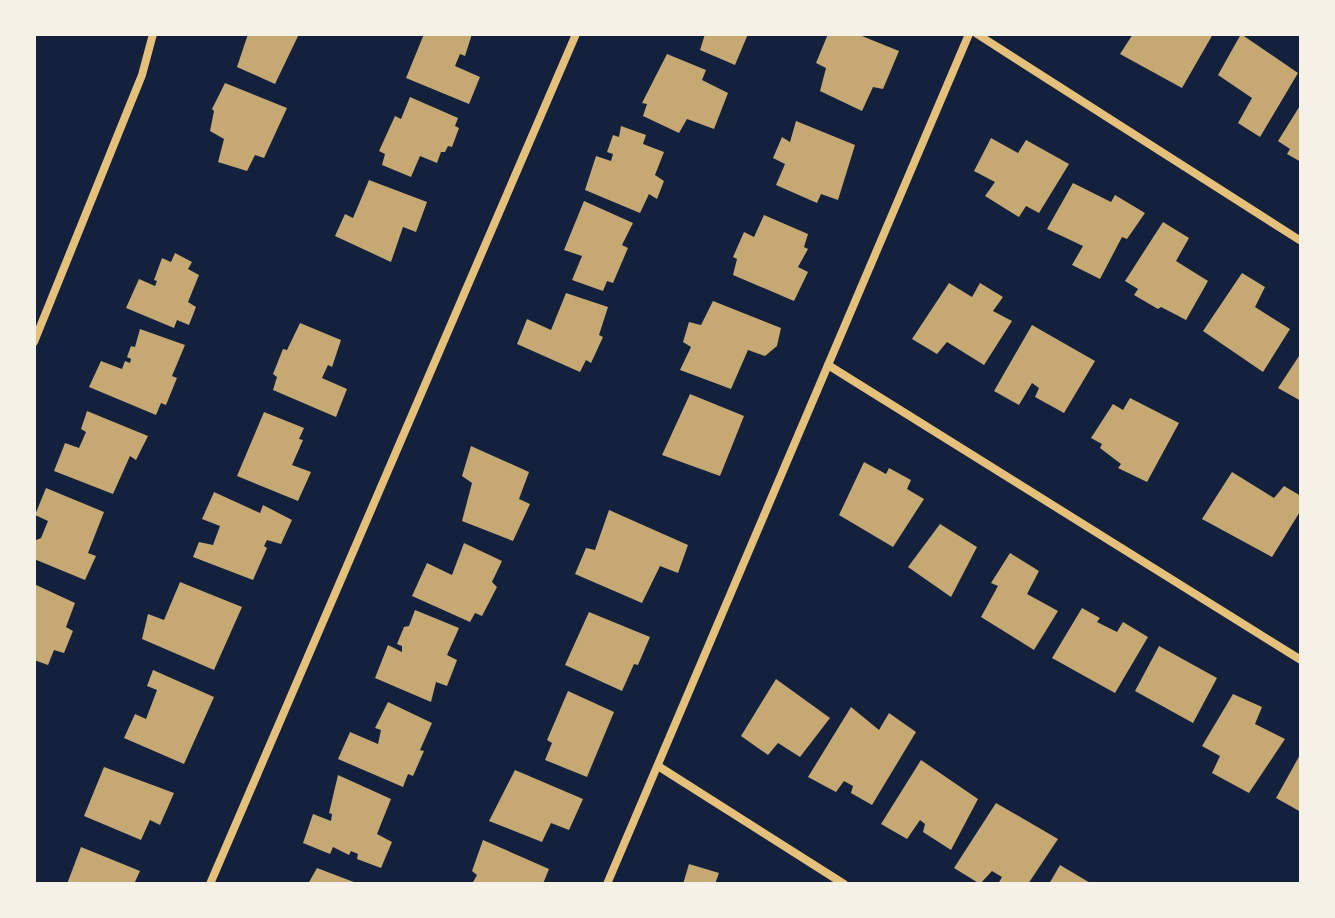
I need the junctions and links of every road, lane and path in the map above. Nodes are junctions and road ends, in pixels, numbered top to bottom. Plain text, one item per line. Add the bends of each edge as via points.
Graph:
1 (153, 34) edge
2 (576, 34) edge
3 (969, 34) edge
4 (977, 34) edge
5 (1301, 241) edge
6 (34, 342) edge
7 (828, 365) junction
8 (1301, 660) edge
9 (658, 766) junction
10 (210, 884) edge
11 (607, 884) edge
12 (844, 884) edge

1 - 6 street via 142,75
2 - 10 street
3 - 7 street
4 - 5 street
7 - 8 street
7 - 9 street
9 - 11 street
9 - 12 street

